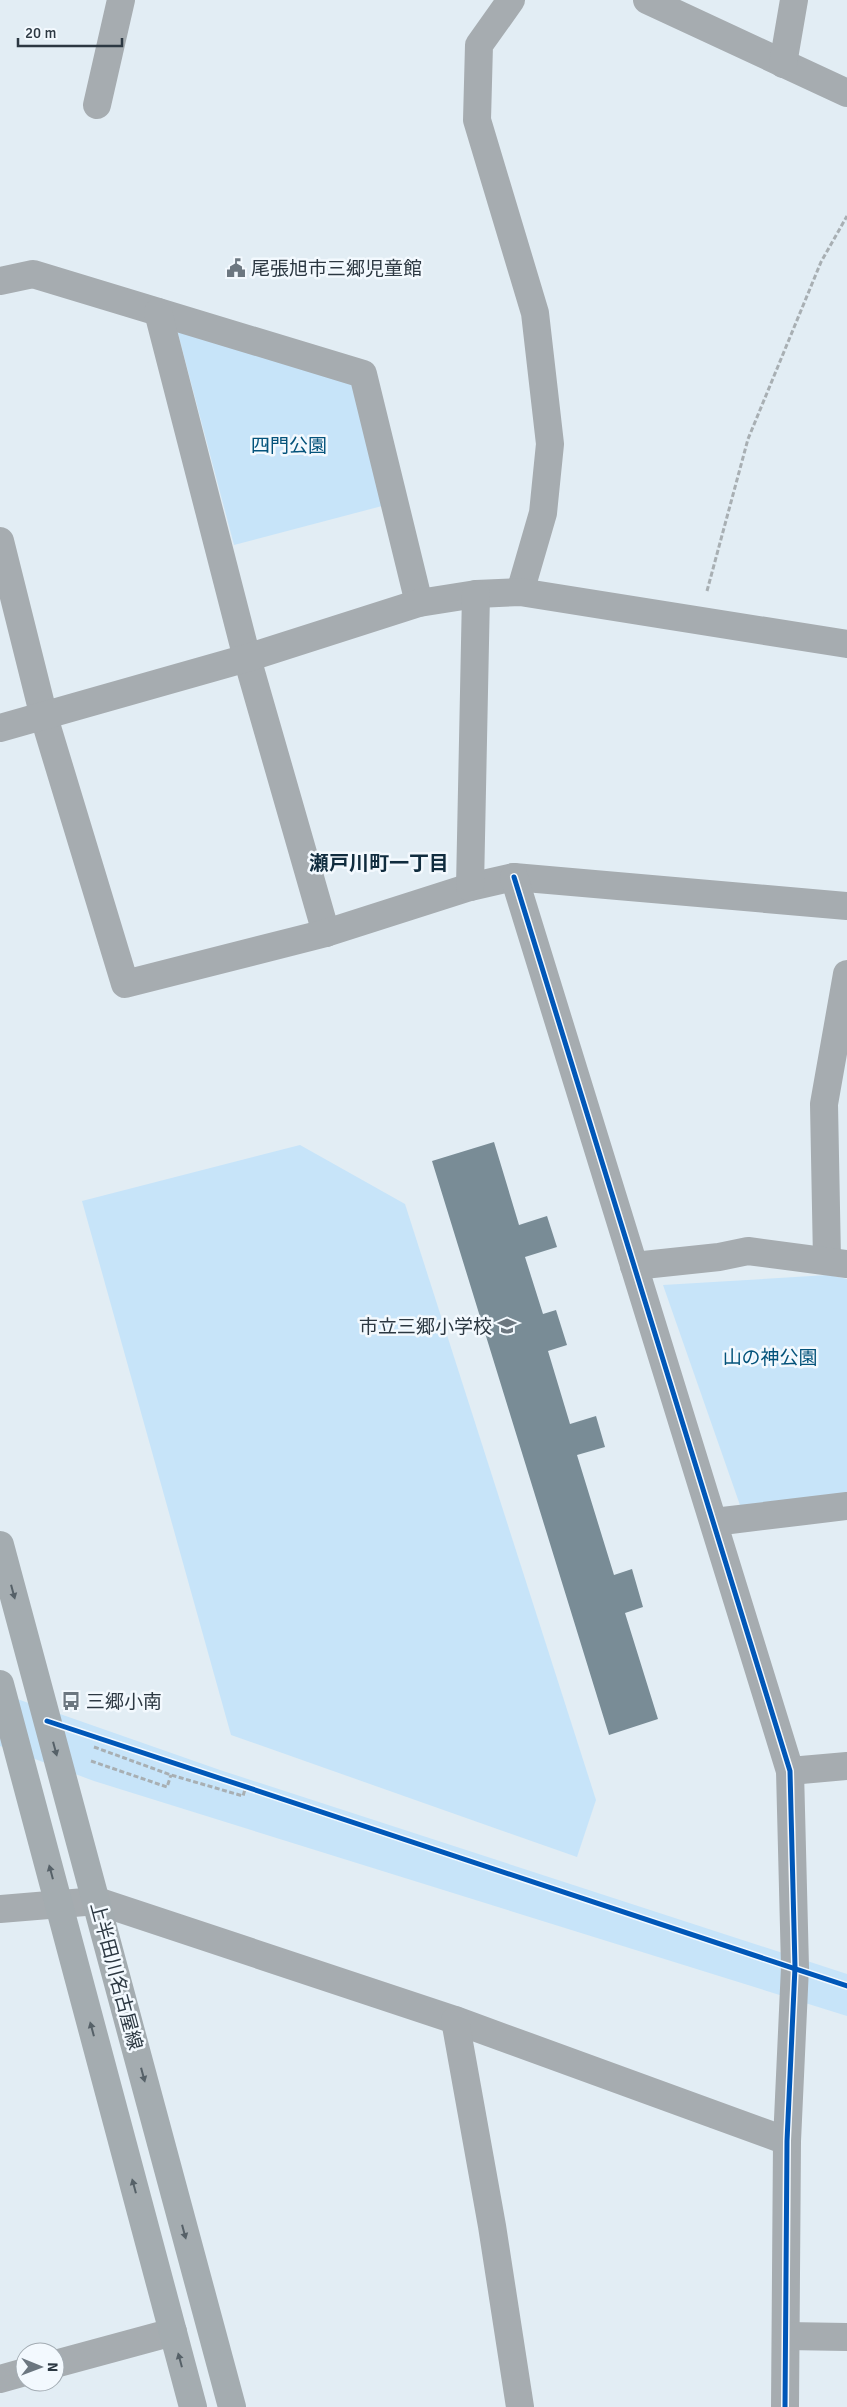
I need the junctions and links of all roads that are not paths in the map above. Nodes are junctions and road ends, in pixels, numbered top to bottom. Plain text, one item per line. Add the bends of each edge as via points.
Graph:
1 (121, 0) edge
2 (511, 0) edge
3 (647, 0) edge
4 (794, 0) edge
5 (783, 64) junction
6 (847, 93) edge
7 (97, 105) dead end
8 (0, 282) edge
9 (158, 312) junction
10 (0, 541) edge
11 (520, 592) junction
12 (476, 594) junction
13 (419, 603) junction
14 (847, 644) edge
15 (247, 658) junction
16 (44, 716) junction
17 (0, 728) edge
18 (514, 877) junction
19 (470, 887) junction
20 (847, 906) edge
21 (326, 933) junction
22 (847, 974) edge
23 (837, 1262) edge
24 (634, 1266) junction
25 (847, 1506) edge
26 (714, 1522) junction
27 (0, 1545) edge
28 (0, 1684) edge
29 (847, 1766) edge
30 (790, 1771) junction
31 (97, 1901) junction
32 (59, 1904) junction
33 (0, 1909) edge
34 (455, 2020) junction
35 (787, 2141) junction
36 (173, 2332) junction
37 (786, 2336) junction
38 (847, 2337) edge
39 (65, 2361) edge
40 (15, 2375) edge
41 (0, 2379) edge
42 (193, 2407) edge
43 (232, 2407) edge
44 (520, 2407) edge
45 (785, 2407) edge

1 - 7 street
2 - 11 street via 479,45 478,120 535,312 550,444 544,513
3 - 5 street
4 - 5 street
5 - 6 street
8 - 9 street via 33,274
9 - 13 street via 363,374
9 - 15 street
10 - 16 street
11 - 12 street
11 - 14 street
12 - 13 street
12 - 19 street
13 - 15 street
15 - 16 street
15 - 21 street
16 - 17 street
16 - 21 street via 125,984
18 - 19 street
18 - 20 street
18 - 24 street
19 - 21 street
22 - 23 street via 824,1104
23 - 24 street via 748,1251
24 - 26 street
25 - 26 street
26 - 30 street
27 -> 31 main road, 上半田川名古屋線
32 -> 28 main road, 上半田川名古屋線
29 - 30 street
30 - 35 street via 795,1967
31 - 32 street
31 - 34 street
31 -> 43 main road, 上半田川名古屋線
32 - 33 street
36 -> 32 main road, 上半田川名古屋線
34 - 35 street
34 - 44 street
35 - 37 street
36 - 39 street
42 -> 36 main road, 上半田川名古屋線
37 - 38 street
37 - 45 street
40 - 41 street

